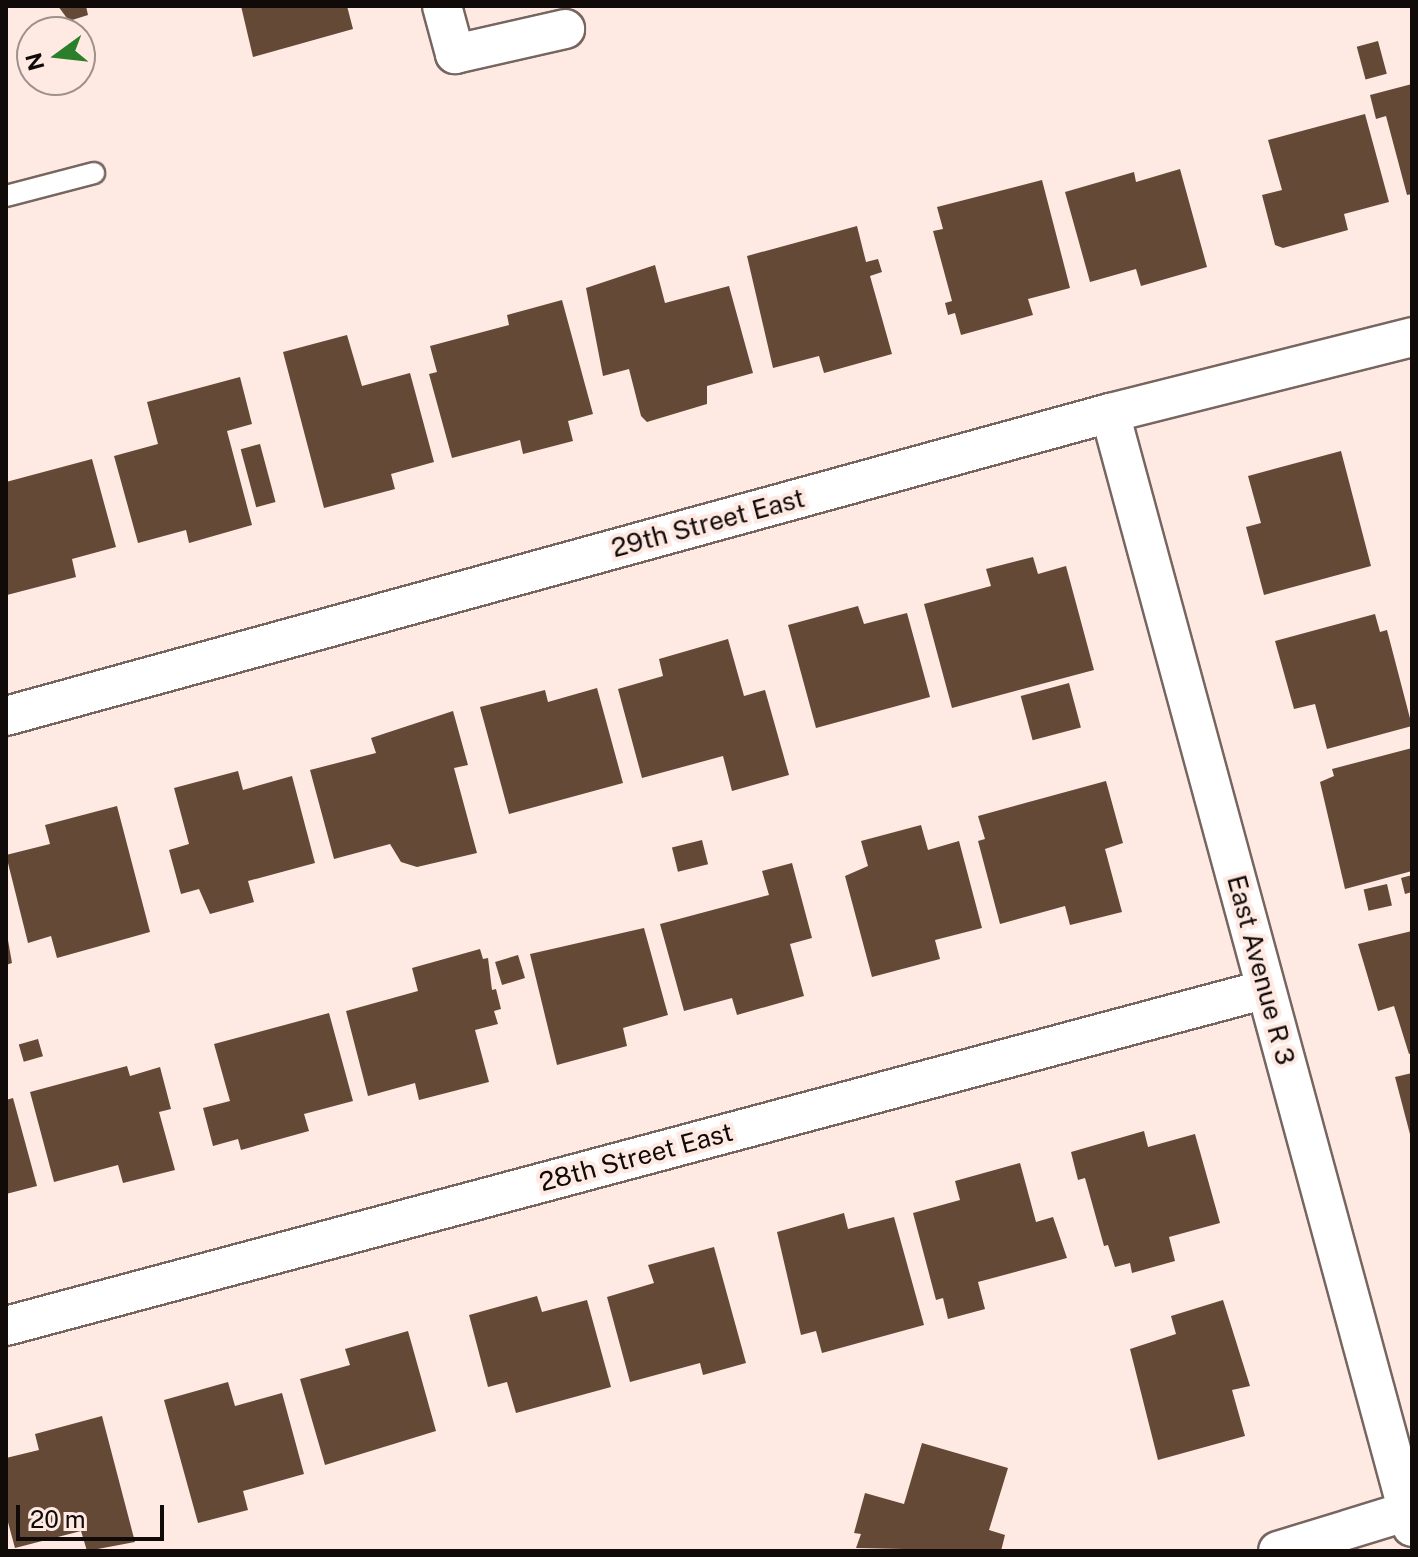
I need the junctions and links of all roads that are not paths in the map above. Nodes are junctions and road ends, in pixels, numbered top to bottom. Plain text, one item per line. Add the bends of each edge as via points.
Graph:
1 (442, 6) edge
2 (565, 29) dead end
3 (94, 173) dead end
4 (6, 196) edge
5 (1412, 337) edge
6 (1110, 413) junction
7 (6, 716) edge
8 (1266, 989) junction
9 (6, 1326) edge
10 (1410, 1519) edge
11 (1278, 1551) edge

1 - 2 street via 455,54
3 - 4 lane
5 - 6 street, 29th Street East
6 - 7 street, 29th Street East
6 - 8 street, East Avenue R 3
8 - 9 street, 28th Street East
8 - 10 street, East Avenue R 3
10 - 11 street

